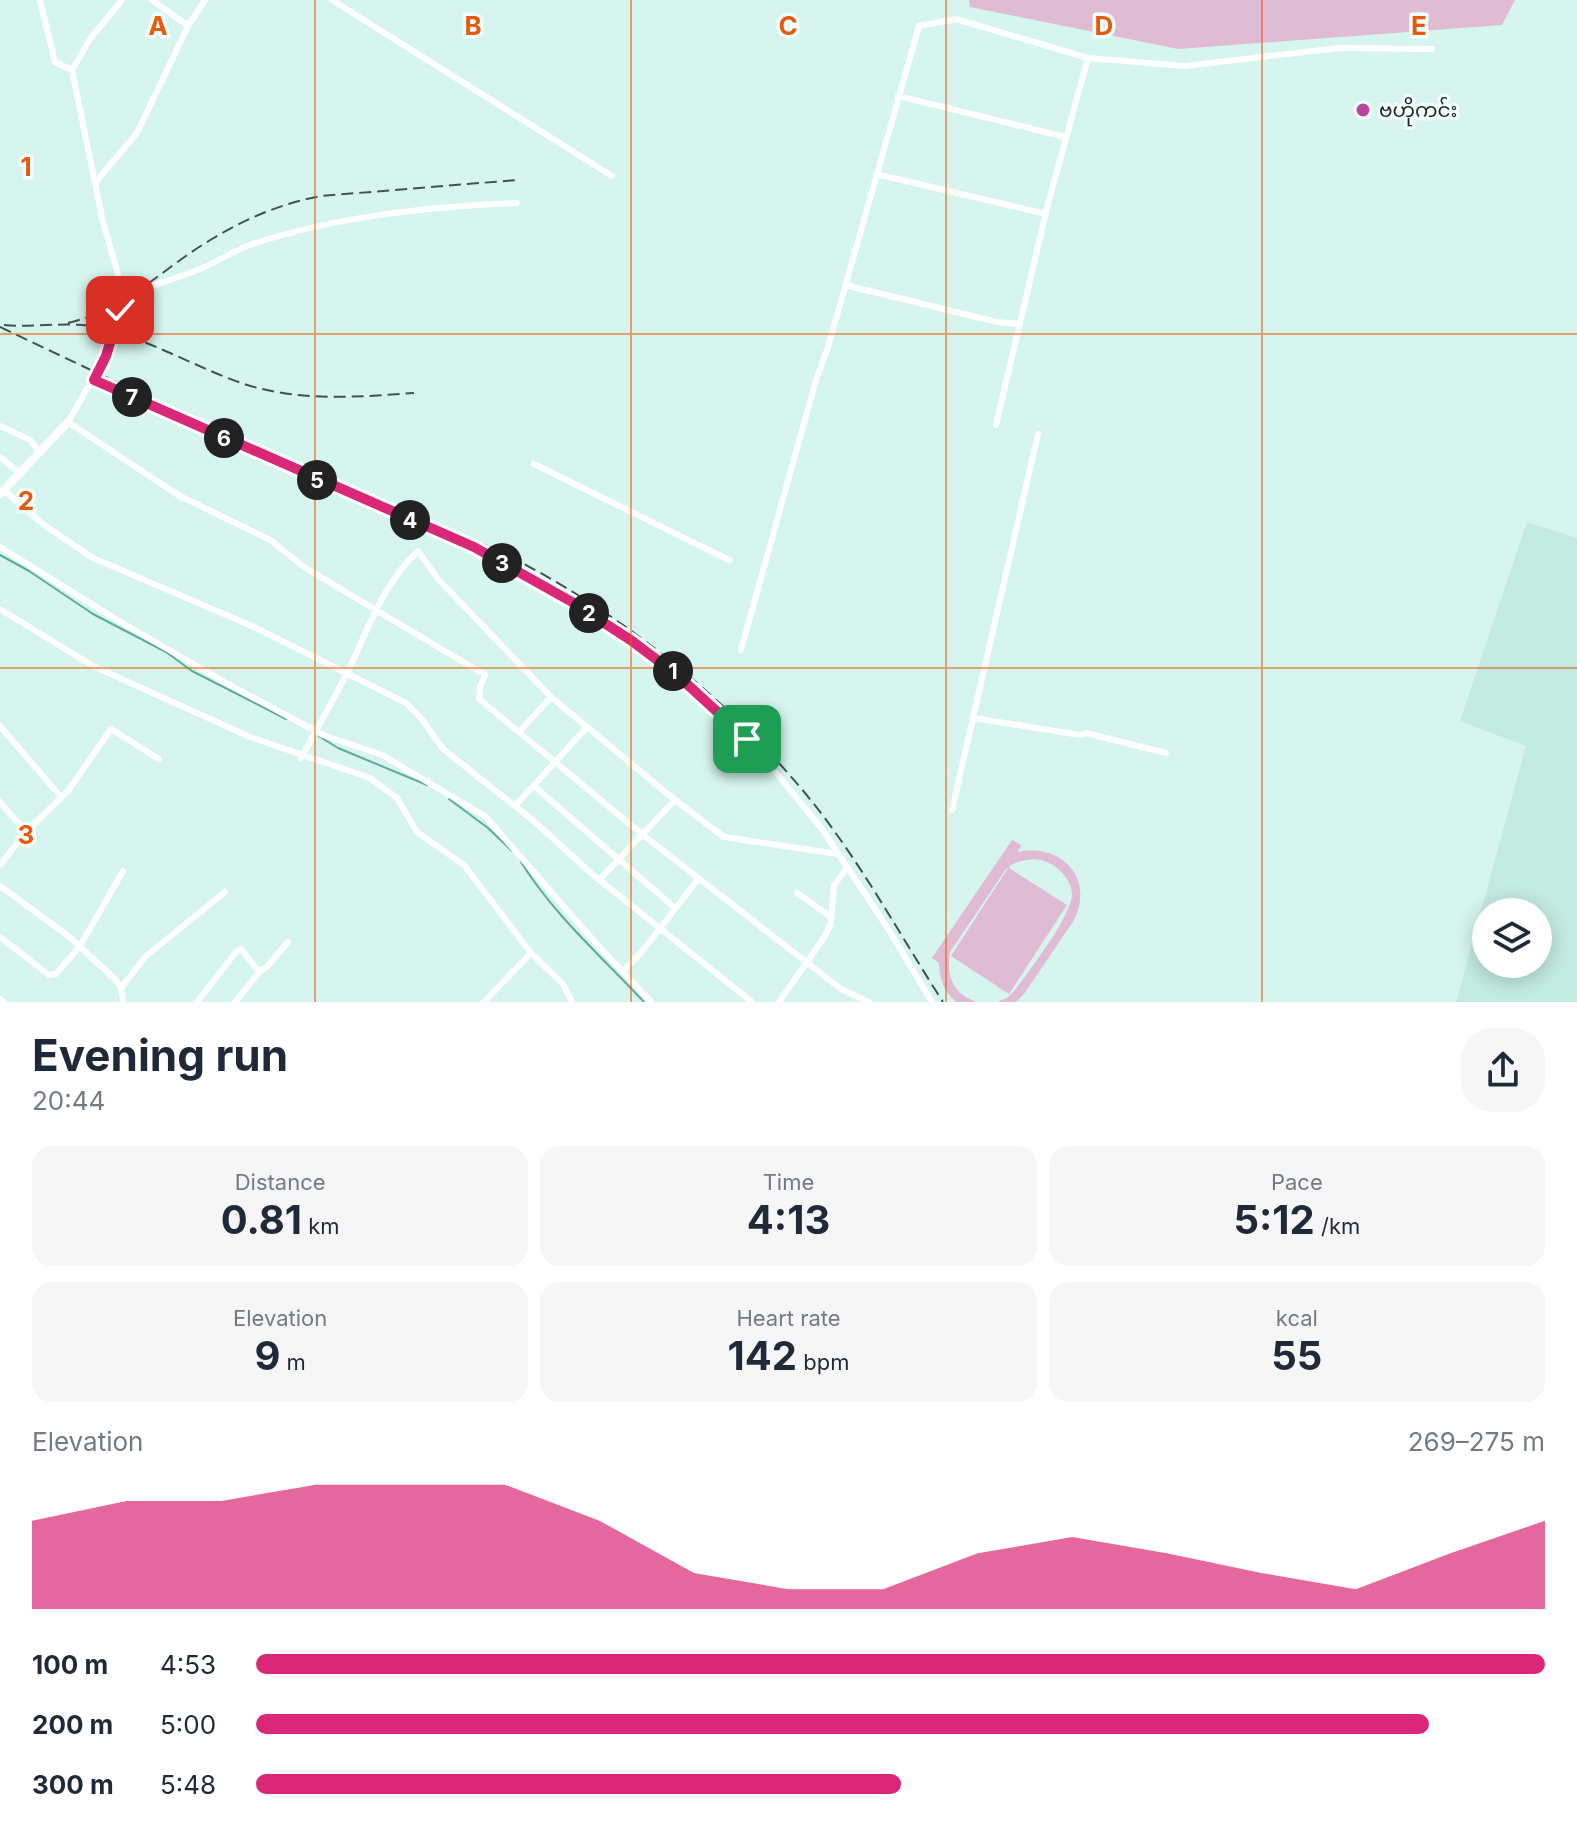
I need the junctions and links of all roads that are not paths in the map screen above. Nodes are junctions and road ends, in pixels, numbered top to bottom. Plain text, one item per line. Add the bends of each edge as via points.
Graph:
1 (40, 0) edge
2 (122, 0) edge
3 (152, 0) edge
4 (205, 0) edge
5 (332, 0) edge
6 (188, 26) junction
7 (1432, 49) dead end
8 (1088, 58) junction
9 (72, 70) junction
10 (898, 96) junction
11 (1066, 137) junction
12 (876, 174) junction
13 (612, 176) dead end
14 (95, 183) junction
15 (517, 203) dead end
16 (1046, 214) junction
17 (845, 285) junction
18 (124, 295) junction
19 (1020, 324) junction
20 (94, 380) junction
21 (68, 422) junction
22 (996, 425) dead end
23 (0, 426) edge
24 (1038, 434) dead end
25 (40, 453) junction
26 (0, 457) edge
27 (534, 464) dead end
28 (21, 474) junction
29 (2, 492) edge
30 (0, 547) edge
31 (729, 560) dead end
32 (0, 609) edge
33 (376, 610) junction
34 (741, 650) dead end
35 (348, 672) junction
36 (551, 697) junction
37 (973, 718) junction
38 (0, 726) edge
39 (587, 727) junction
40 (316, 731) junction
41 (519, 732) junction
42 (1166, 753) dead end
43 (302, 756) junction
44 (159, 759) dead end
45 (556, 763) junction
46 (534, 786) junction
47 (61, 797) junction
48 (675, 800) junction
49 (0, 802) edge
50 (515, 806) junction
51 (952, 810) dead end
52 (26, 832) junction
53 (643, 835) junction
54 (838, 854) junction
55 (620, 860) junction
56 (0, 865) edge
57 (847, 868) junction
58 (123, 871) dead end
59 (699, 878) junction
60 (600, 879) junction
61 (0, 886) edge
62 (225, 892) dead end
63 (797, 893) dead end
64 (675, 908) junction
65 (831, 917) junction
66 (659, 929) junction
67 (0, 937) edge
68 (288, 942) dead end
69 (80, 946) junction
70 (531, 953) junction
71 (809, 962) junction
72 (261, 970) junction
73 (623, 971) junction
74 (121, 988) junction
75 (123, 1002) edge
76 (197, 1002) edge
77 (235, 1002) edge
78 (484, 1002) edge
79 (572, 1002) edge
80 (651, 1002) edge
81 (752, 1002) edge
82 (779, 1002) edge
83 (869, 1002) edge
84 (932, 1002) edge

1 - 9 street via 55,62
2 - 9 street
3 - 6 street
4 - 6 street
5 - 13 street
6 - 14 street via 137,133
7 - 8 street via 1339,48 1185,66
8 - 10 street via 956,19 919,26
8 - 11 street
9 - 14 street
10 - 11 street
10 - 12 street
11 - 16 street
12 - 16 street
12 - 17 street
14 - 18 street
15 - 18 street via 425,209 281,236
16 - 19 street
17 - 19 street
17 - 34 street
18 - 20 street
19 - 22 street
20 - 21 street
20 - 54 street via 474,547 584,610 677,675 747,739
21 - 25 street
21 - 33 street via 178,495 270,540
23 - 25 street via 35,444
24 - 37 street
25 - 28 street
26 - 28 street
27 - 31 street
28 - 29 street
29 - 35 street via 93,558
30 - 40 street via 167,650
32 - 43 street via 93,666
33 - 35 street
33 - 36 street via 418,551 438,579
33 - 41 street via 485,675 479,699
35 - 40 street
35 - 50 street via 406,703 443,749
36 - 39 street
36 - 41 street
37 - 42 street via 1086,733
37 - 51 street
38 - 47 street
39 - 45 street
39 - 48 street
40 - 43 street
40 - 73 street via 382,755 485,816
41 - 45 street
43 - 70 street via 370,778 397,798 417,832 464,865
44 - 47 street via 111,729
45 - 46 street
45 - 53 street
46 - 50 street
46 - 55 street
47 - 52 street
48 - 53 street
48 - 54 street via 724,837
49 - 52 street
50 - 60 street
52 - 56 street
53 - 55 street
53 - 59 street
54 - 57 street
55 - 60 street
55 - 64 street
57 - 65 street via 834,885
57 - 84 street
58 - 69 street
59 - 64 street
59 - 71 street
60 - 66 street
61 - 69 street
62 - 74 street via 146,956
63 - 65 street
64 - 66 street
65 - 71 street
66 - 73 street
66 - 81 street
67 - 69 street via 53,976
68 - 72 street
69 - 74 street
70 - 78 street
70 - 79 street via 563,984
71 - 82 street
71 - 83 street via 841,989
72 - 76 street via 241,949
72 - 77 street
73 - 80 street
74 - 75 street

